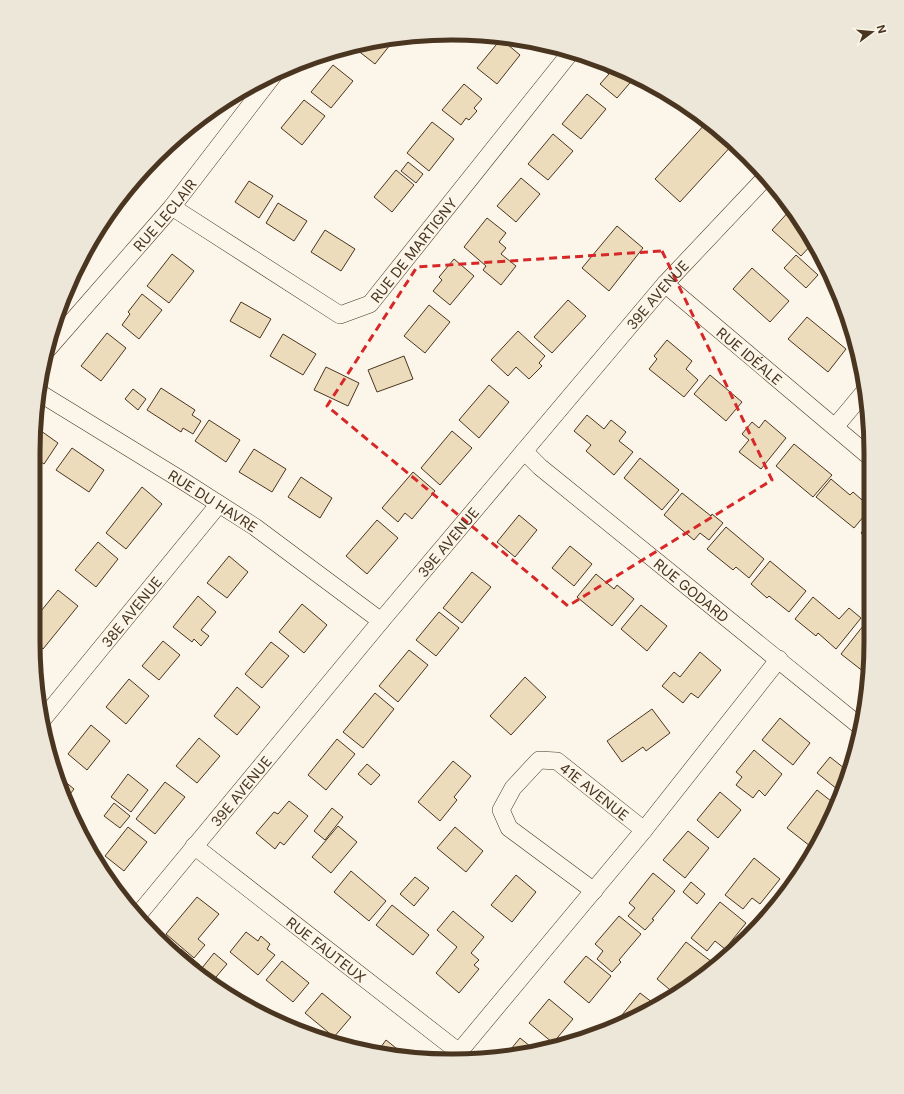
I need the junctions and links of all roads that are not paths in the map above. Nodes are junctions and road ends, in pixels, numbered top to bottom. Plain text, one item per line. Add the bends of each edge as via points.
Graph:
1 (568, 57) edge
2 (267, 84) edge
3 (763, 181) edge
4 (172, 207) junction
5 (665, 284) junction
6 (56, 340) edge
7 (44, 396) edge
8 (860, 397) edge
9 (835, 428) junction
10 (524, 451) junction
11 (864, 452) edge
12 (219, 504) junction
13 (381, 621) junction
14 (779, 659) junction
15 (47, 715) edge
16 (856, 723) edge
17 (644, 830) junction
18 (194, 846) junction
19 (594, 890) junction
20 (140, 912) edge
21 (456, 1054) edge
22 (458, 1054) edge

1 - 4 street, RUE DE MARTIGNY via 370,304 340,315
2 - 4 street, RUE LECLAIR
3 - 5 street, 39E AVENUE
4 - 6 street, RUE LECLAIR
5 - 9 street, RUE IDÉALE
5 - 10 street, 39E AVENUE
7 - 12 street, RUE DU HAVRE
8 - 9 street
9 - 11 street, RUE IDÉALE
10 - 13 street, 39E AVENUE
10 - 14 street, RUE GODARD via 546,472
12 - 13 street, RUE DU HAVRE
12 - 15 street, 38E AVENUE
13 - 18 street, 39E AVENUE
14 - 16 street, RUE GODARD
14 - 17 street
17 - 19 street
17 - 19 street, 41E AVENUE via 557,761 539,760 513,788 501,810 509,828
18 - 20 street, 39E AVENUE
18 - 21 street, RUE FAUTEUX
19 - 22 street

